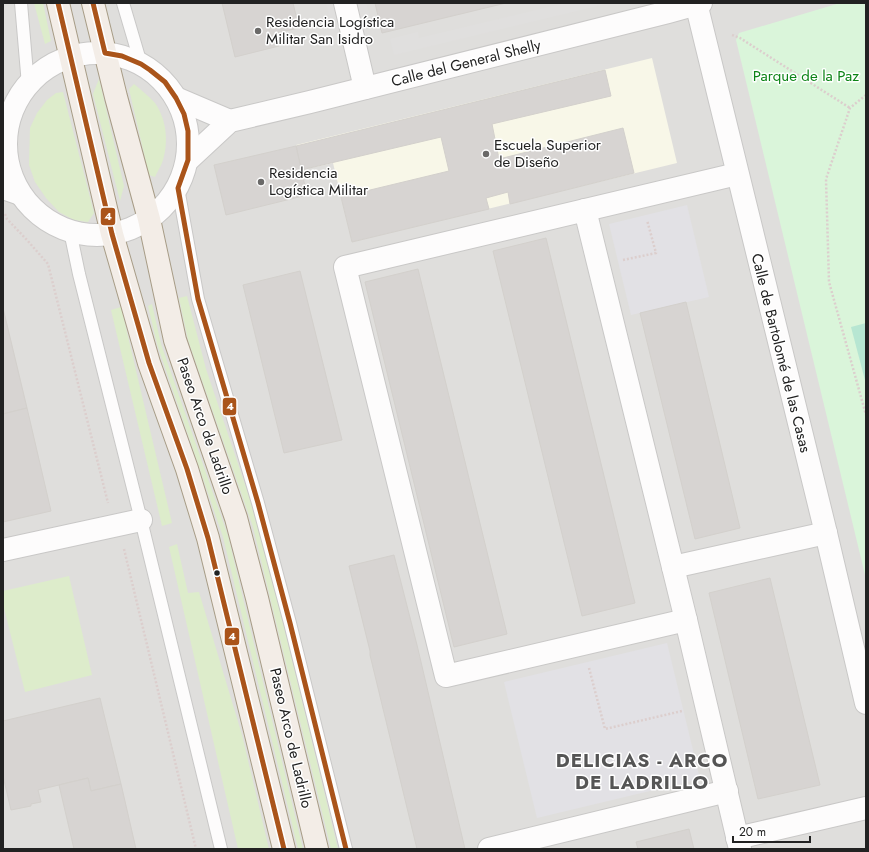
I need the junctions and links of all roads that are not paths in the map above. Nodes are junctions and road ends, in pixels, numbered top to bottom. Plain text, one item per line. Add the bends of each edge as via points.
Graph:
1 (21, 3) edge
2 (58, 3) edge
3 (93, 3) edge
4 (123, 3) edge
5 (345, 3) edge
6 (697, 3) edge
7 (105, 53) junction
8 (71, 57) junction
9 (141, 64) junction
10 (28, 85) junction
11 (365, 88) junction
12 (176, 98) junction
13 (230, 121) junction
14 (188, 160) junction
15 (5, 166) edge
16 (737, 174) junction
17 (178, 188) junction
18 (12, 191) edge
19 (585, 210) junction
20 (149, 219) junction
21 (70, 231) junction
22 (112, 234) junction
23 (141, 520) junction
24 (826, 533) junction
25 (3, 550) edge
26 (673, 567) junction
27 (686, 620) junction
28 (866, 703) edge
29 (726, 791) junction
30 (866, 808) edge
31 (739, 843) edge
32 (221, 849) edge
33 (284, 849) edge
34 (317, 849) edge
35 (346, 849) edge
36 (489, 849) edge

1 - 10 lane
2 - 8 main road, Paseo Arco de Ladrillo
3 - 7 main road, Paseo Arco de Ladrillo
4 - 9 lane
5 - 11 street
6 - 11 street, Calle del General Shelly
6 - 16 street, Calle de Bartolomé de las Casas
7 - 8 street
7 - 9 street via 122,56
7 - 20 main road, Paseo Arco de Ladrillo
8 - 10 street via 48,67
8 - 22 main road, Paseo Arco de Ladrillo
9 - 12 street via 165,82
10 - 15 street via 14,106 6,131
11 - 13 street, Calle del General Shelly
12 - 13 street
12 - 14 street via 184,114 188,131
13 - 14 street, Calle del General Shelly
14 - 17 street
15 - 18 street via 13,179
16 - 19 street
16 - 24 street, Calle de Bartolomé de las Casas
17 - 20 street via 166,205
17 - 35 lane, Paseo Arco de Ladrillo via 198,299 260,511
18 - 21 street via 50,222
19 - 26 street
19 - 27 street via 345,267 446,676
20 - 22 street via 132,229
20 - 34 main road, Paseo Arco de Ladrillo via 175,340 238,526
21 - 22 street via 90,235
21 - 23 lane
22 - 33 main road, Paseo Arco de Ladrillo via 149,363 187,469 208,538
23 - 25 street
23 - 32 lane
24 - 26 street
24 - 28 street, Calle de Bartolomé de las Casas
26 - 27 street
27 - 29 street
29 - 31 street
29 - 36 street
30 - 31 street

